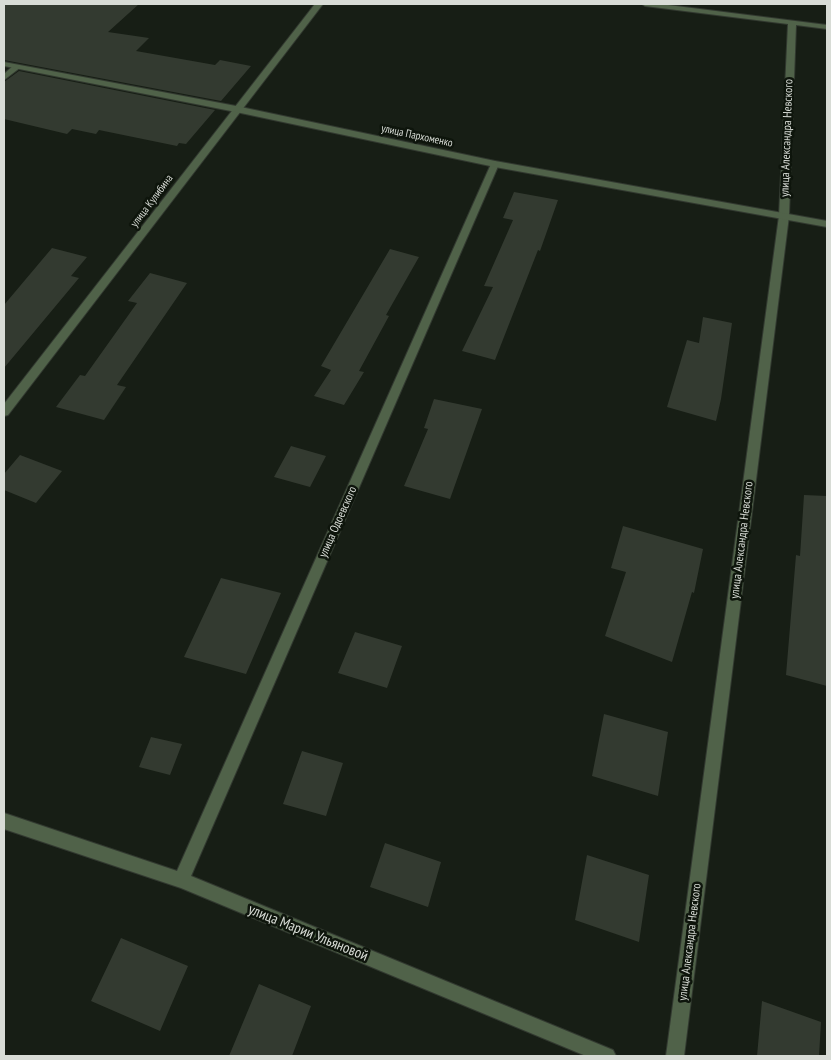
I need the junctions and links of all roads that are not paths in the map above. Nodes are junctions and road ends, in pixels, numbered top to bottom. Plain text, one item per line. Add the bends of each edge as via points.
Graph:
1 (319, 4) edge
2 (645, 4) edge
3 (792, 23) junction
4 (827, 27) edge
5 (4, 64) edge
6 (17, 67) junction
7 (4, 78) edge
8 (236, 109) junction
9 (495, 164) junction
10 (784, 216) junction
11 (827, 224) edge
12 (4, 412) edge
13 (4, 821) edge
14 (181, 880) junction
15 (607, 1056) edge
16 (675, 1056) edge

1 - 8 street, улица Кулибина
2 - 3 street
3 - 4 street
3 - 10 street, улица Александра Невского
5 - 6 street, улица Пархоменко
6 - 7 street
6 - 8 street, улица Пархоменко
8 - 9 street, улица Пархоменко
8 - 12 street, улица Кулибина
9 - 10 street, улица Пархоменко
9 - 14 street, улица Одоевского
10 - 11 street, улица Пархоменко
10 - 16 street, улица Александра Невского
13 - 14 street, улица Марии Ульяновой
14 - 15 street, улица Марии Ульяновой

